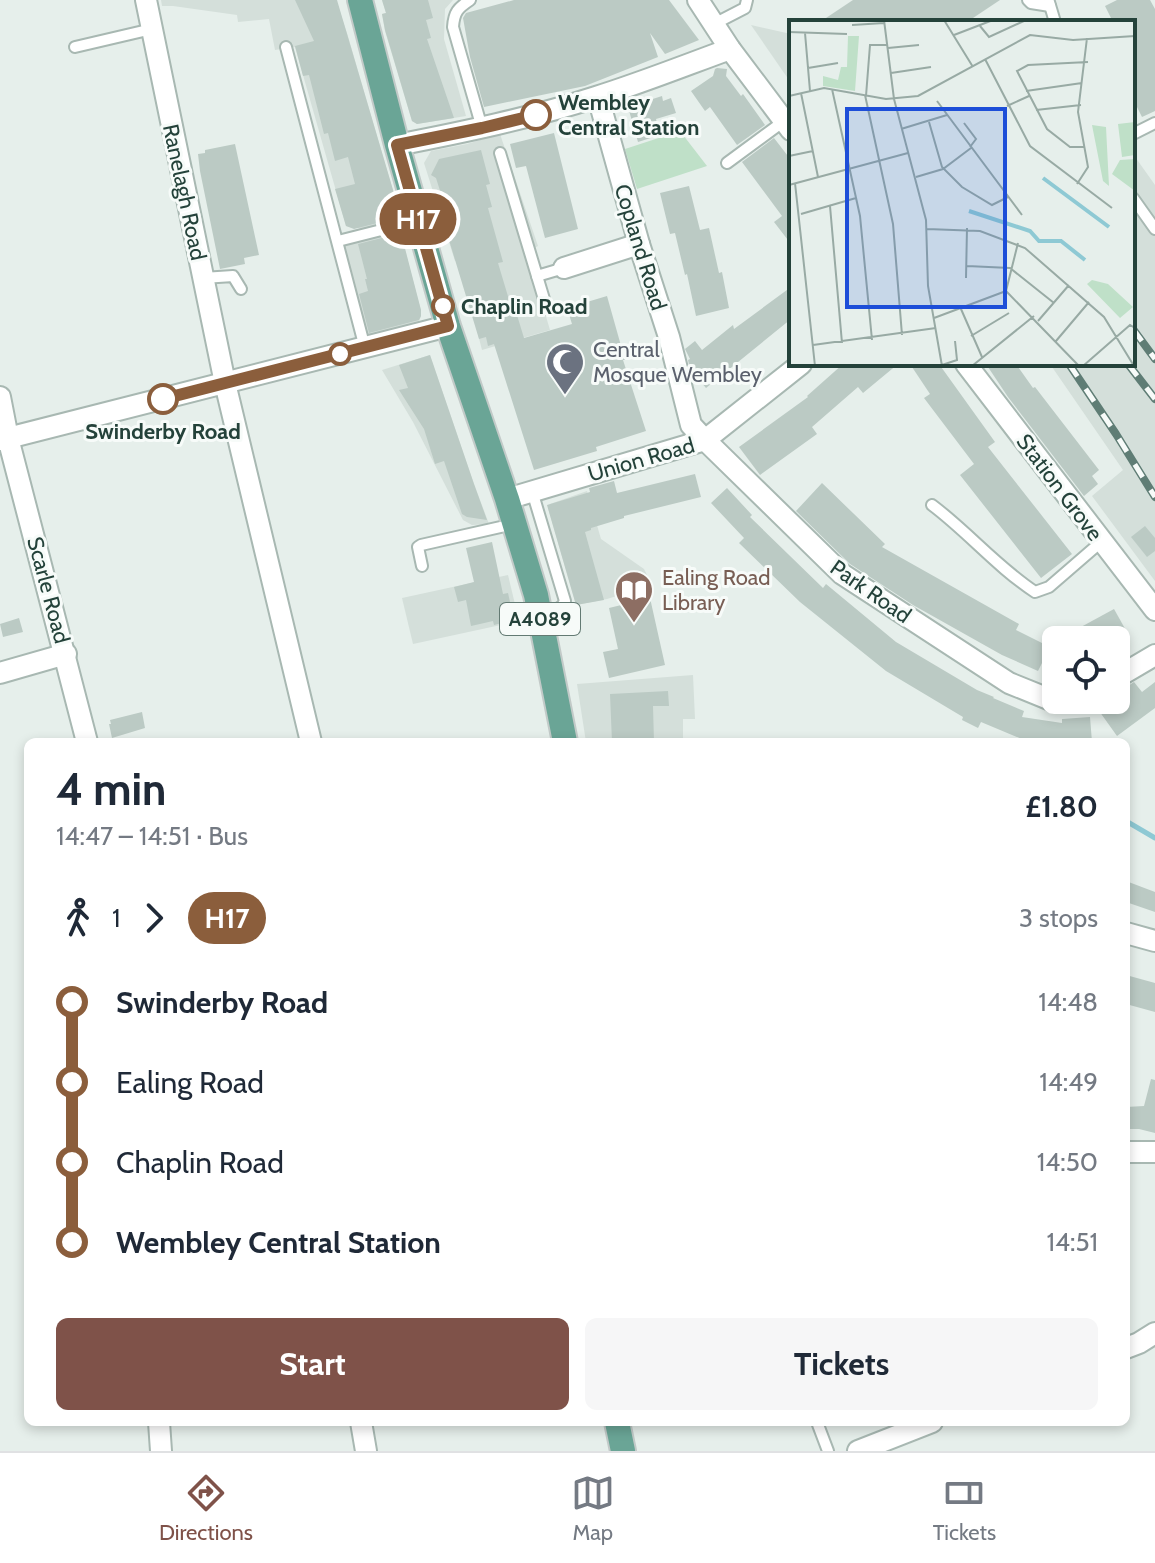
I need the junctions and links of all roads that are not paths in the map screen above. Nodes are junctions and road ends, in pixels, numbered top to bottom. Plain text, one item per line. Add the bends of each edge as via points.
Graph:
1 (146, 0) edge
2 (360, 0) edge
3 (470, 0) edge
4 (698, 0) edge
5 (747, 0) edge
6 (1028, 0) edge
7 (1050, 3) edge
8 (714, 24) junction
9 (152, 29) junction
10 (75, 47) dead end
11 (286, 47) dead end
12 (730, 49) junction
13 (598, 97) junction
14 (1155, 123) edge
15 (788, 126) edge
16 (482, 128) junction
17 (1135, 133) edge
18 (397, 145) junction
19 (500, 153) dead end
20 (727, 163) dead end
21 (1135, 201) edge
22 (419, 220) junction
23 (1155, 229) edge
24 (338, 241) junction
25 (639, 244) junction
26 (564, 268) joint
27 (537, 276) junction
28 (203, 278) junction
29 (241, 289) dead end
30 (547, 309) dead end
31 (448, 326) junction
32 (365, 348) junction
33 (798, 366) edge
34 (968, 366) edge
35 (225, 383) junction
36 (0, 397) edge
37 (4, 439) edge
38 (705, 440) junction
39 (532, 491) junction
40 (507, 499) junction
41 (932, 505) dead end
42 (514, 524) junction
43 (1101, 542) junction
44 (422, 566) dead end
45 (1155, 610) edge
46 (539, 614) junction
47 (66, 654) junction
48 (1155, 655) edge
49 (1130, 670) edge
50 (0, 673) edge
51 (1042, 696) edge
52 (86, 738) edge
53 (310, 738) edge
54 (564, 738) edge
55 (1130, 934) edge
56 (1155, 941) edge
57 (1130, 1152) edge
58 (1155, 1152) edge
59 (1155, 1333) edge
60 (1130, 1346) edge
61 (159, 1426) edge
62 (362, 1426) edge
63 (618, 1426) edge
64 (819, 1426) edge
65 (922, 1426) edge
66 (161, 1451) edge
67 (366, 1451) edge
68 (623, 1451) edge
69 (828, 1451) edge
70 (858, 1451) edge

1 - 9 street, Ranelagh Road
2 - 18 main road, A4089
3 - 16 lane via 457,9 453,27
4 - 8 street
5 - 8 lane via 745,8
6 - 7 lane
8 - 12 street
9 - 10 lane
9 - 28 street, Ranelagh Road
11 - 24 lane
12 - 13 street
12 - 15 street
13 - 16 street
13 - 25 street, Copland Road
14 - 17 lane
15 - 20 lane
16 - 18 street
18 - 22 main road, A4089
19 - 27 lane
21 - 23 lane
22 - 24 lane
22 - 31 main road, A4089
24 - 32 lane
25 - 26 street
25 - 38 street, Copland Road via 691,425
26 - 27 lane
27 - 30 lane
28 - 29 lane via 233,276
28 - 35 street, Ranelagh Road
31 - 32 street
31 - 40 main road, A4089
32 - 35 street
33 - 38 street, Union Road
34 - 43 street, Station Grove
35 - 37 street
35 - 53 street
36 - 37 street, Scarle Road
37 - 47 street, Scarle Road
38 - 39 street, Union Road
38 - 51 street, Park Road via 842,574 1009,683
39 - 40 street, Union Road
39 - 46 lane via 565,601 559,609
40 - 42 main road, A4089
41 - 43 lane via 1035,592 1049,587
42 - 44 lane via 421,545
42 - 46 main road, A4089
43 - 45 street, Station Grove
46 - 54 main road, A4089
47 - 50 street
47 - 52 street, Scarle Road
48 - 49 street
55 - 56 street
57 - 58 street
59 - 60 street
61 - 66 street
62 - 67 street
63 - 68 main road
64 - 69 lane
65 - 70 street

